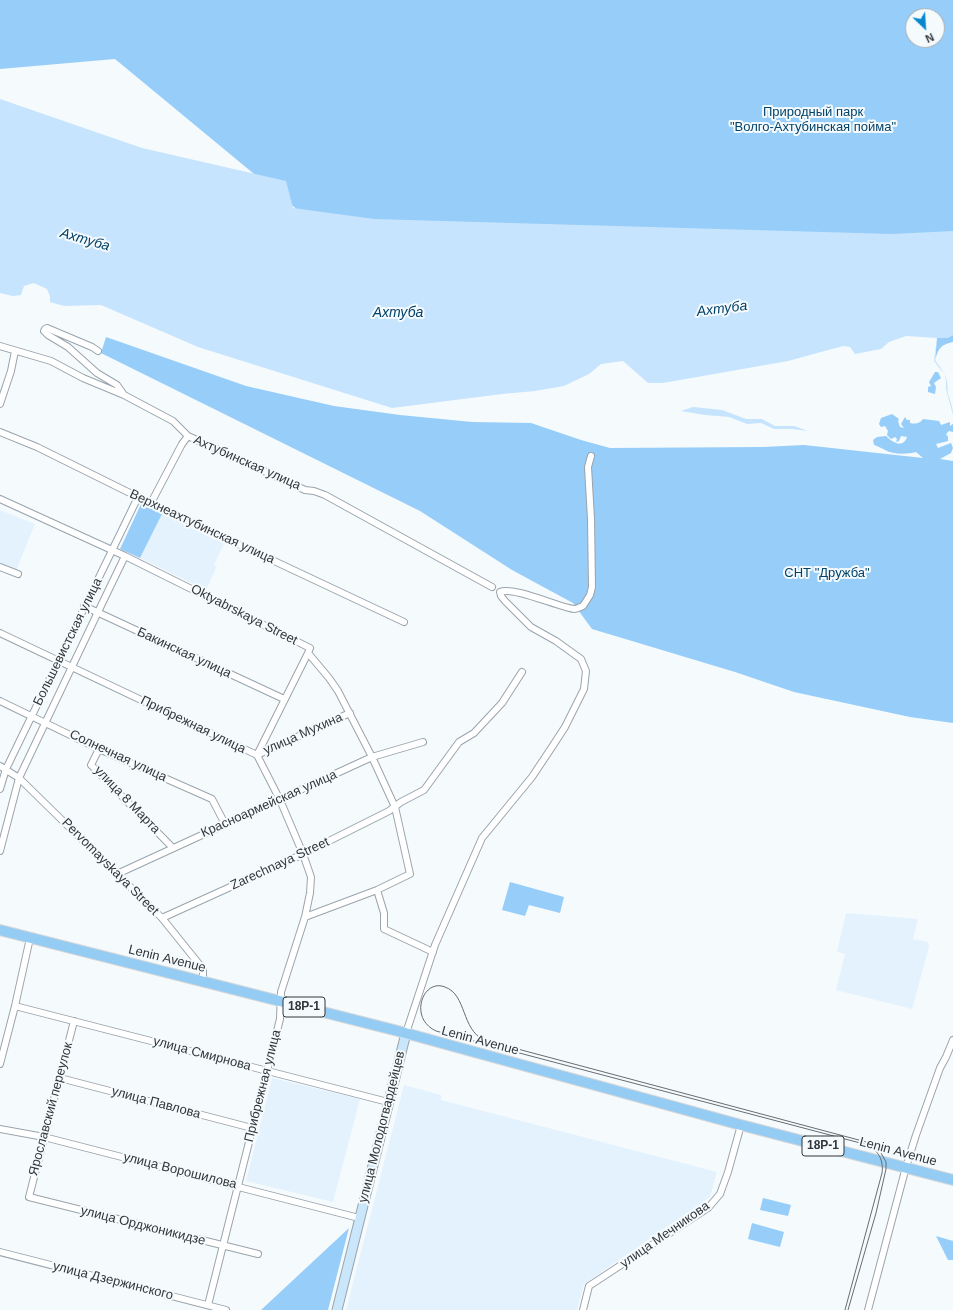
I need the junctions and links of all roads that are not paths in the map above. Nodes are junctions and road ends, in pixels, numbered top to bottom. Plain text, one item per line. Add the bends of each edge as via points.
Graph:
1 (0, 346) edge
2 (15, 351) junction
3 (98, 351) dead end
4 (124, 395) junction
5 (0, 404) edge
6 (0, 432) edge
7 (188, 436) junction
8 (591, 456) dead end
9 (138, 497) junction
10 (0, 499) edge
11 (151, 503) junction
12 (112, 550) junction
13 (126, 556) junction
14 (0, 567) edge
15 (18, 574) dead end
16 (492, 587) dead end
17 (84, 606) junction
18 (98, 612) junction
19 (404, 622) dead end
20 (0, 633) edge
21 (308, 653) junction
22 (58, 660) junction
23 (72, 667) junction
24 (522, 672) dead end
25 (284, 699) junction
26 (0, 700) edge
27 (350, 714) junction
28 (32, 716) junction
29 (46, 722) junction
30 (423, 742) dead end
31 (99, 749) junction
32 (257, 755) junction
33 (372, 757) junction
34 (0, 766) edge
35 (6, 769) junction
36 (19, 778) junction
37 (0, 789) edge
38 (280, 800) junction
39 (395, 807) junction
40 (225, 824) junction
41 (172, 848) junction
42 (0, 851) edge
43 (303, 854) junction
44 (117, 874) junction
45 (378, 890) junction
46 (305, 917) junction
47 (162, 918) junction
48 (0, 930) edge
49 (30, 938) junction
50 (433, 952) junction
51 (203, 982) junction
52 (281, 1001) junction
53 (15, 1006) junction
54 (74, 1021) junction
55 (406, 1033) junction
56 (953, 1040) edge
57 (0, 1064) edge
58 (267, 1071) junction
59 (60, 1078) junction
60 (388, 1102) junction
61 (741, 1124) junction
62 (0, 1128) edge
63 (252, 1128) junction
64 (44, 1137) junction
65 (906, 1167) junction
66 (953, 1180) edge
67 (238, 1186) junction
68 (28, 1197) joint
69 (360, 1218) junction
70 (223, 1246) junction
71 (0, 1252) edge
72 (258, 1254) dead end
73 (208, 1305) junction
74 (226, 1310) edge
75 (336, 1310) edge
76 (583, 1310) edge
77 (868, 1310) edge

1 - 2 street, Ахтубинская улица
2 - 4 street, Ахтубинская улица via 50,361
2 - 5 street
3 - 4 street via 47,328 44,329 45,333 68,347 97,373 117,385
4 - 7 street, Ахтубинская улица via 173,421
6 - 9 street, Верхнеахтубинская улица via 37,447
7 - 11 street
7 - 16 street, Ахтубинская улица via 305,490 314,490 325,495
8 - 50 street, улица Молодогвардейцев via 588,467 592,587 583,606 575,609 541,599 500,592 531,627 581,659 586,671 584,689 552,747 482,838
9 - 11 street, Верхнеахтубинская улица
9 - 12 street, Большевистская улица
10 - 12 street, Oktyabrskaya Street
11 - 19 street, Верхнеахтубинская улица
12 - 13 street, Oktyabrskaya Street
12 - 17 street, Большевистская улица
13 - 18 street, Большевистская улица
13 - 21 street, Oktyabrskaya Street via 310,648
14 - 15 street
17 - 18 street, Бакинская улица
17 - 22 street, Большевистская улица
18 - 23 street, Большевистская улица
18 - 25 street, Бакинская улица
20 - 22 street, Прибрежная улица
21 - 25 street
21 - 27 street, Oktyabrskaya Street via 338,691
22 - 23 street, Прибрежная улица
22 - 28 street, Большевистская улица
23 - 29 street, Большевистская улица
23 - 32 street, Прибрежная улица
24 - 39 street, Zarechnaya Street via 502,703 474,733 460,742 424,790
25 - 32 street
26 - 28 street, Солнечная улица
27 - 32 street, улица Мухина
27 - 33 street, Oktyabrskaya Street
28 - 29 street, Солнечная улица
28 - 35 street, Большевистская улица
29 - 31 street, Солнечная улица
29 - 36 street, Большевистская улица
30 - 33 street, Красноармейская улица
31 - 40 street, Солнечная улица via 212,799
31 - 41 street, улица 8 Марта via 91,766
32 - 38 street, Прибрежная улица
33 - 38 street, Красноармейская улица
33 - 39 street, Oktyabrskaya Street
34 - 35 street, Pervomayskaya Street
35 - 36 street, Pervomayskaya Street
35 - 37 street, Большевистская улица
36 - 42 street, Большевистская улица
36 - 44 street, Pervomayskaya Street
38 - 40 street, Красноармейская улица
38 - 43 street, Прибрежная улица
39 - 43 street, Zarechnaya Street
39 - 45 street, Oktyabrskaya Street via 410,874
40 - 41 street, Красноармейская улица
41 - 44 street, Красноармейская улица
43 - 46 street, Прибрежная улица via 311,877
43 - 47 street, Zarechnaya Street
44 - 47 street, Pervomayskaya Street
45 - 46 street, Oktyabrskaya Street
45 - 50 street via 384,913 384,929
46 - 52 street, Прибрежная улица via 281,992
47 - 51 street, Pervomayskaya Street via 203,969
48 - 49 main road, Lenin Avenue / 18Р-1
49 - 51 main road, Lenin Avenue / 18Р-1
49 - 53 street
50 - 55 street, улица Молодогвардейцев
51 - 52 main road, Lenin Avenue / 18Р-1
52 - 55 main road, Lenin Avenue / 18Р-1
52 - 58 street, Прибрежная улица via 280,1019
53 - 54 street, улица Смирнова
53 - 57 street
54 - 58 street, улица Смирнова
54 - 59 street, Ярославский переулок
55 - 60 street, улица Молодогвардейцев
55 - 61 main road, Lenin Avenue / 18Р-1
56 - 65 street via 940,1068
58 - 60 street, улица Смирнова
58 - 63 street, Прибрежная улица
59 - 63 street, улица Павлова
59 - 64 street, Ярославский переулок
60 - 69 street, улица Молодогвардейцев
61 - 65 main road, Lenin Avenue / 18Р-1
61 - 76 street, улица Мечникова via 720,1194 708,1208 589,1286
62 - 64 street, улица Ворошилова
63 - 67 street, Прибрежная улица
64 - 67 street, улица Ворошилова
64 - 68 street, Ярославский переулок
65 - 66 main road, Lenin Avenue / 18Р-1
65 - 77 street
67 - 69 street, улица Ворошилова
67 - 70 street, Прибрежная улица
68 - 70 street, улица Орджоникидзе
69 - 75 street, улица Молодогвардейцев
70 - 72 street, улица Орджоникидзе
70 - 73 street, Прибрежная улица
71 - 73 street, улица Дзержинского
73 - 74 street, улица Дзержинского

